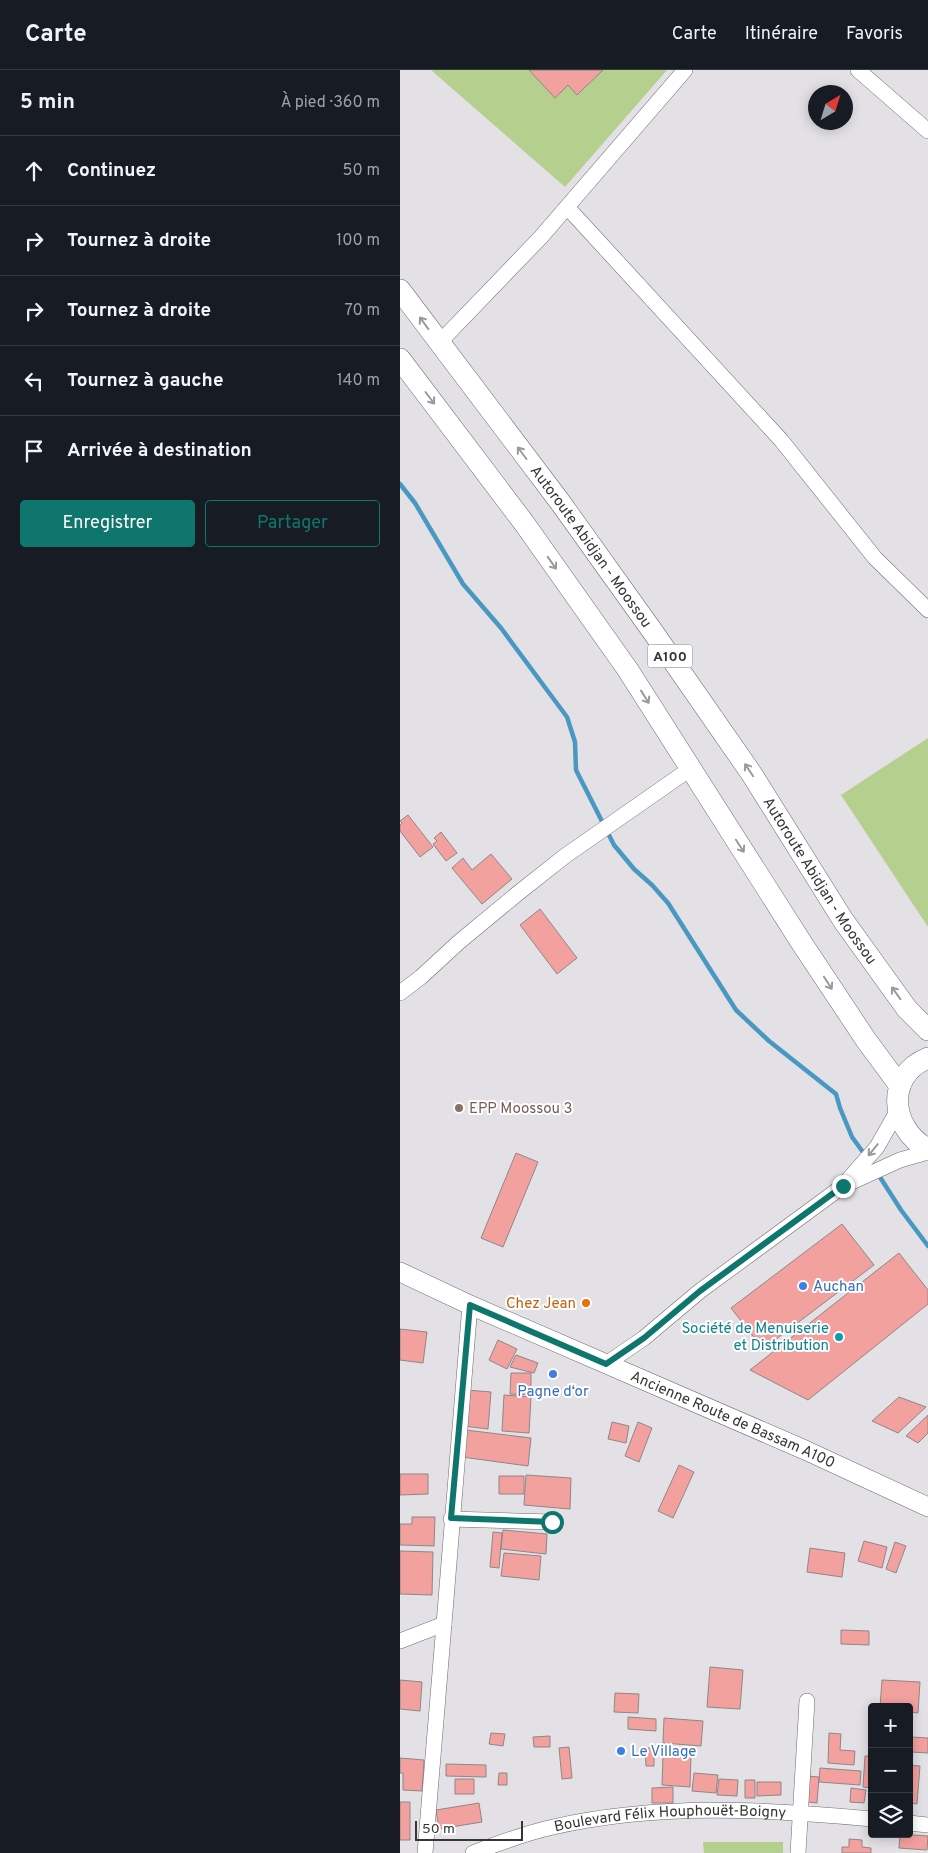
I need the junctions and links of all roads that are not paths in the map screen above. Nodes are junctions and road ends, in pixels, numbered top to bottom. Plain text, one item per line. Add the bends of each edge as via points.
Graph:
1 (685, 70) edge
2 (858, 70) edge
3 (928, 131) edge
4 (567, 206) junction
5 (400, 290) edge
6 (439, 344) junction
7 (400, 359) edge
8 (928, 610) edge
9 (690, 769) junction
10 (400, 993) edge
11 (928, 1030) edge
12 (928, 1058) edge
13 (900, 1086) junction
14 (898, 1110) junction
15 (928, 1151) edge
16 (843, 1186) junction
17 (400, 1272) edge
18 (470, 1305) junction
19 (606, 1364) junction
20 (928, 1506) edge
21 (451, 1518) junction
22 (552, 1522) dead end
23 (444, 1624) junction
24 (400, 1641) edge
25 (807, 1701) dead end
26 (801, 1814) junction
27 (868, 1819) edge
28 (913, 1823) edge
29 (928, 1825) edge
30 (482, 1851) edge
31 (425, 1853) edge
32 (798, 1853) edge

1 - 4 street
2 - 3 street
4 - 6 street
4 - 8 street via 781,440 875,558
6 -> 5 highway, Autoroute Abidjan - Moossou / A100
11 -> 6 highway, Autoroute Abidjan - Moossou / A100 via 907,1009 843,920 751,773 647,624 560,502
7 -> 9 highway, A100 via 536,540 628,670
9 - 10 street via 558,862
9 -> 13 highway, A100 via 866,1040
12 - 13 highway via 908,1072
13 - 14 highway
14 - 15 highway via 909,1135
14 -> 16 street via 877,1147
15 - 16 street
16 - 19 street
17 - 18 main road, Ancienne Route de Bassam A100
18 - 19 main road, Ancienne Route de Bassam A100
18 - 21 street
19 - 20 main road, Ancienne Route de Bassam A100
21 - 22 street
21 - 23 street
23 - 24 street
23 - 31 street
25 - 26 street
26 - 27 street, Boulevard Félix Houphouët-Boigny
26 - 30 street, Boulevard Félix Houphouët-Boigny via 703,1809 624,1814 551,1827
26 - 32 street
28 - 29 street

